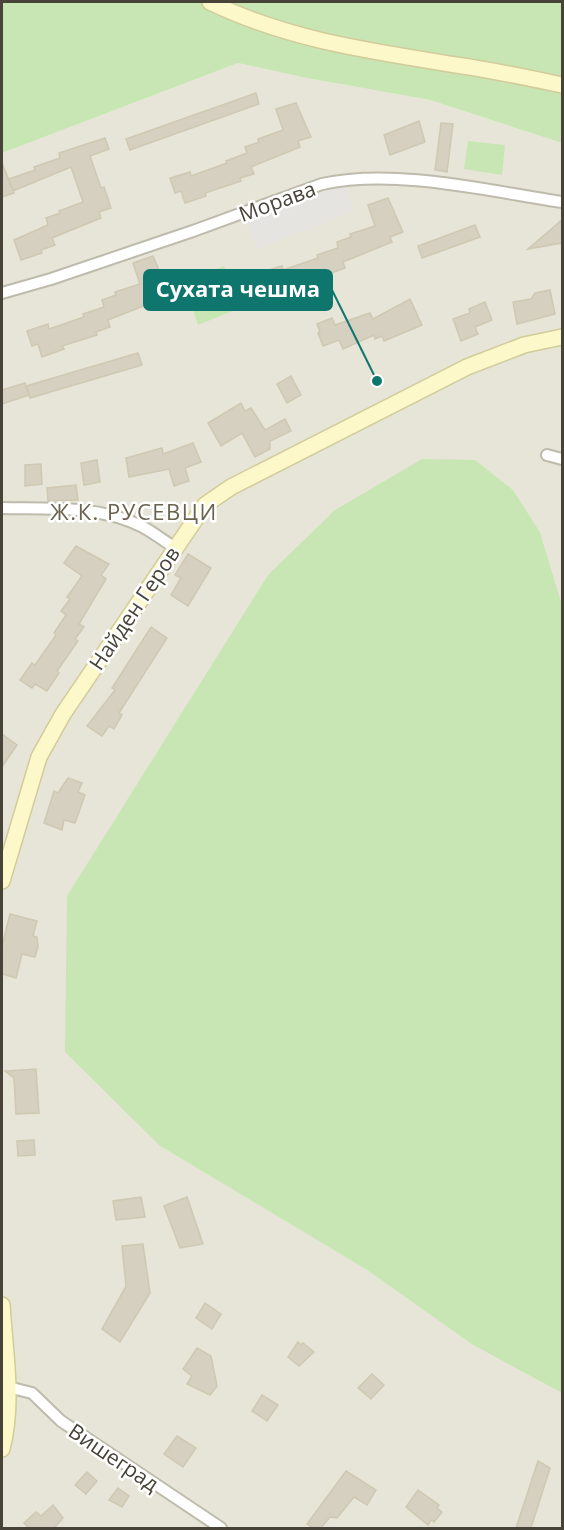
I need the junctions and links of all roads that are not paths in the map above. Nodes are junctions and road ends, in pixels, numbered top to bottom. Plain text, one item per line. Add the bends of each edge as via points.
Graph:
1 (210, 2) edge
2 (562, 85) edge
3 (562, 202) edge
4 (2, 293) edge
5 (562, 336) edge
6 (547, 455) dead end
7 (562, 459) edge
8 (2, 507) edge
9 (174, 547) junction
10 (2, 881) edge
11 (2, 1305) edge
12 (8, 1388) junction
13 (2, 1449) edge
14 (221, 1528) edge

1 - 2 street via 294,35
3 - 4 street, Морава via 384,178 342,180
5 - 9 street, Найден Геров via 524,345 467,367 231,488 205,505
6 - 7 street
8 - 9 street via 80,509 142,527
9 - 10 street, Найден Геров via 63,714 39,757
11 - 12 street
12 - 13 street via 8,1425
12 - 14 street, Вишеград via 32,1393 61,1421

